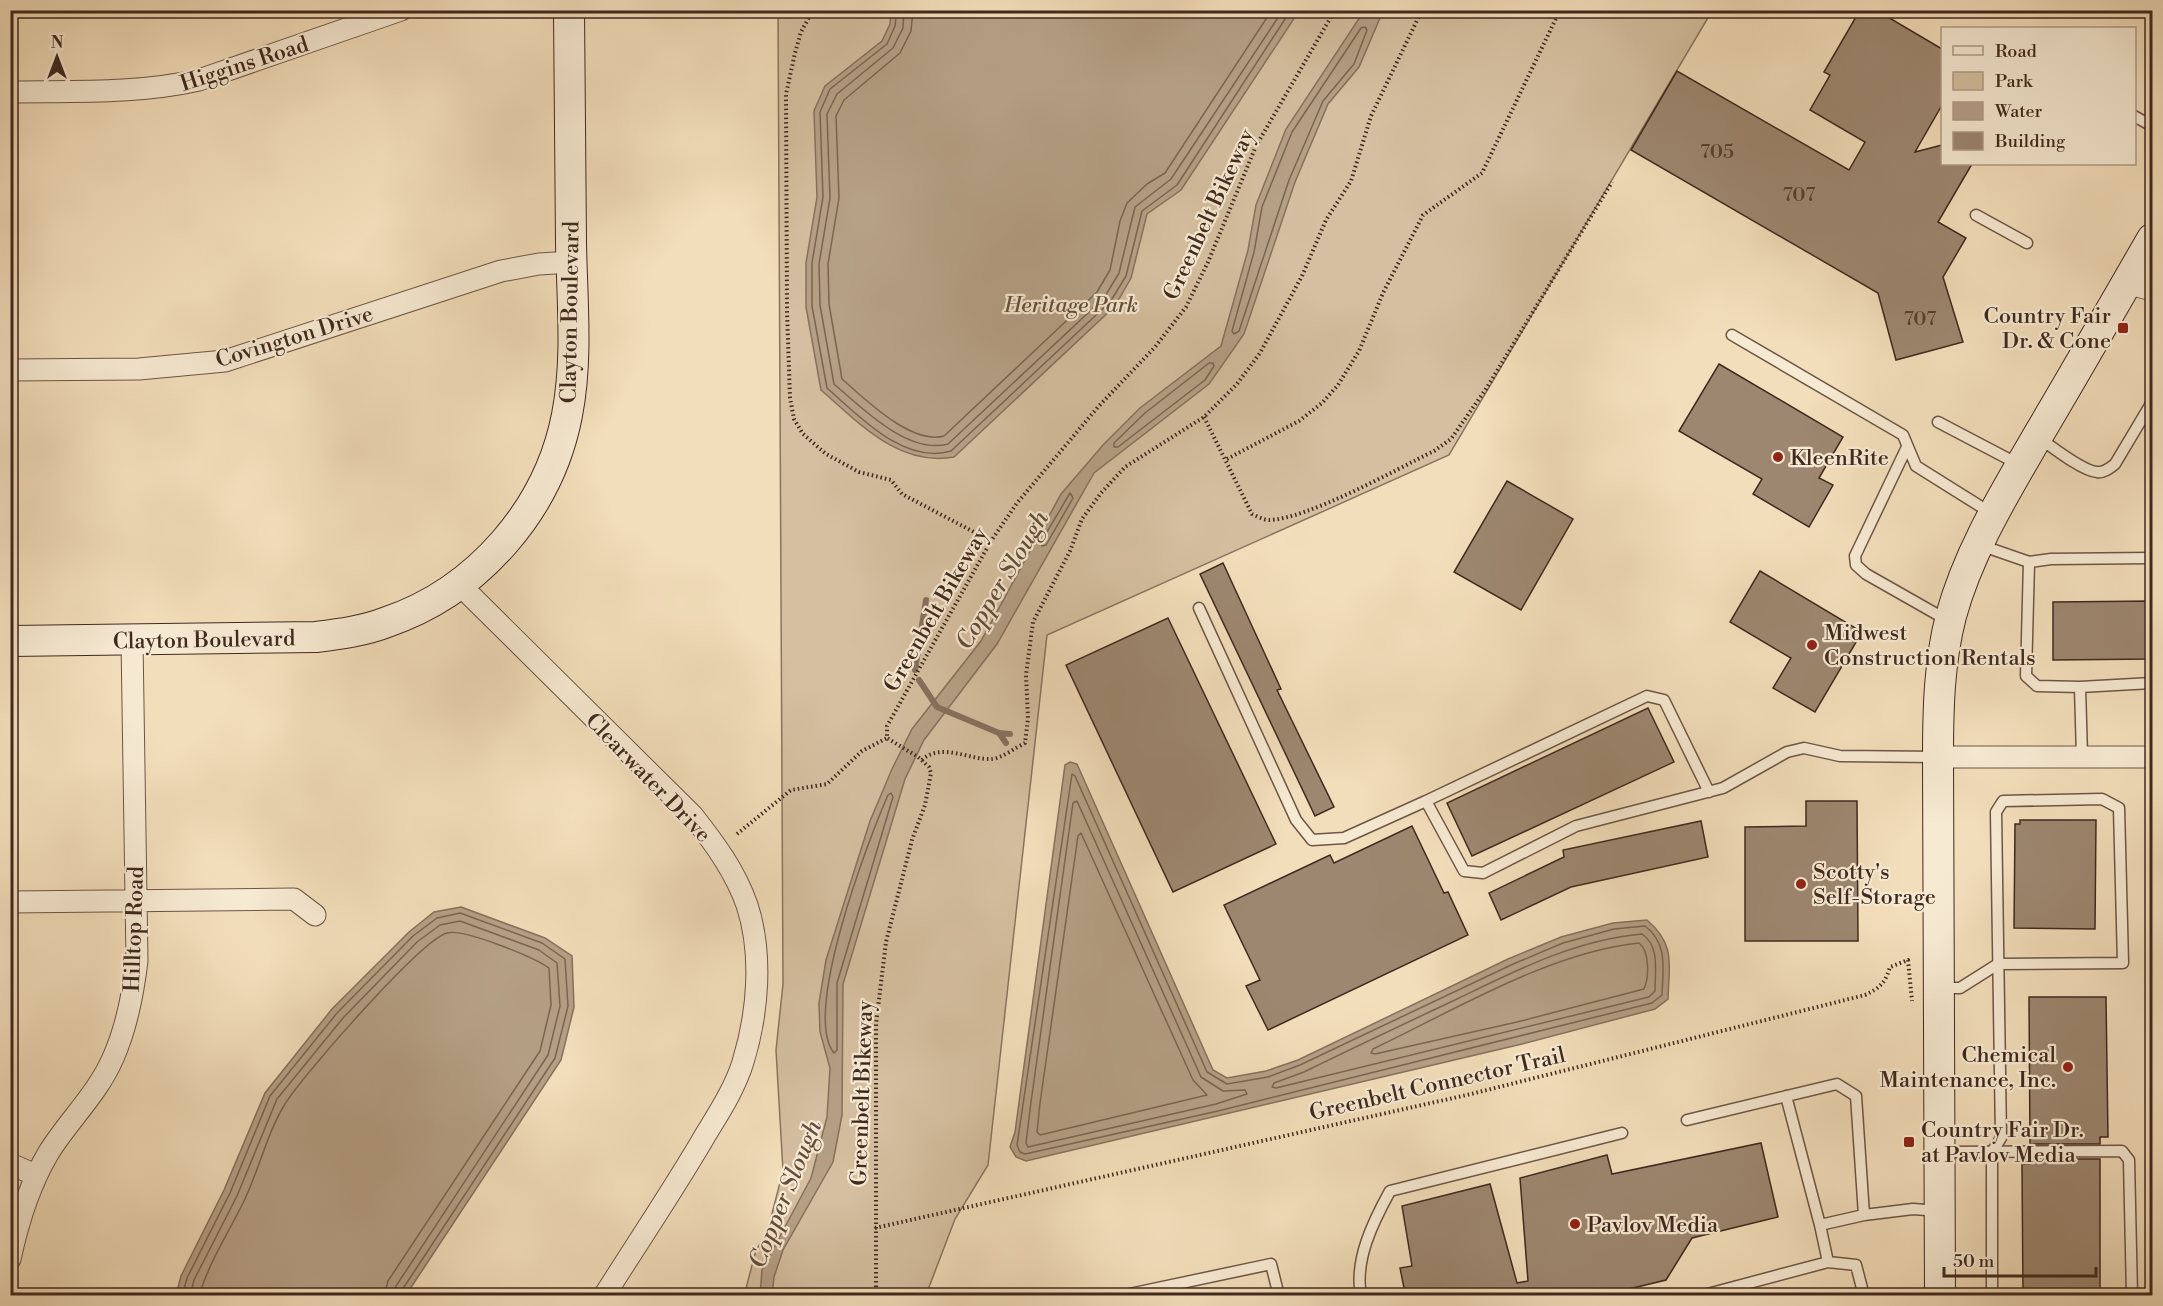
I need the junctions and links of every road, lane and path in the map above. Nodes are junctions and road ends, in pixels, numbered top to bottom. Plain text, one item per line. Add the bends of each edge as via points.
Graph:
1 (401, 10) edge
2 (569, 10) edge
3 (813, 10) edge
4 (1335, 10) edge
5 (1422, 10) edge
6 (1560, 10) edge
7 (2138, 10) edge
8 (2152, 19) edge
9 (10, 92) edge
10 (2136, 117) edge
11 (2152, 126) edge
12 (1612, 182) dead end
13 (1976, 214) dead end
14 (2152, 239) edge
15 (2027, 243) dead end
16 (571, 262) junction
17 (2140, 287) edge
18 (1732, 335) dead end
19 (10, 370) edge
20 (2152, 402) edge
21 (1204, 417) junction
22 (1938, 422) dead end
23 (2037, 437) junction
24 (1908, 447) junction
25 (1227, 459) junction
26 (2021, 465) junction
27 (1993, 514) junction
28 (991, 541) junction
29 (1978, 545) junction
30 (2152, 558) edge
31 (2029, 562) junction
32 (459, 584) junction
33 (1199, 608) dead end
34 (1950, 622) junction
35 (132, 640) junction
36 (10, 641) edge
37 (2152, 683) edge
38 (2080, 687) junction
39 (887, 738) junction
40 (2152, 756) edge
41 (1938, 757) junction
42 (2082, 757) junction
43 (920, 759) junction
44 (1709, 792) junction
45 (1426, 801) junction
46 (737, 834) dead end
47 (136, 901) junction
48 (10, 902) edge
49 (315, 915) dead end
50 (1998, 964) junction
51 (1939, 988) junction
52 (1939, 1019) junction
53 (1786, 1096) junction
54 (1687, 1120) dead end
55 (1622, 1132) dead end
56 (1939, 1152) junction
57 (1992, 1152) junction
58 (10, 1164) edge
59 (36, 1175) junction
60 (1940, 1211) junction
61 (1864, 1215) junction
62 (1820, 1225) junction
63 (875, 1228) junction
64 (10, 1259) edge
65 (1828, 1262) junction
66 (604, 1296) edge
67 (876, 1296) edge
68 (1120, 1296) edge
69 (1279, 1296) edge
70 (1362, 1296) edge
71 (1700, 1296) edge
72 (1864, 1296) edge
73 (1940, 1296) edge
74 (1992, 1296) edge
75 (2132, 1296) edge

1 - 9 street, Higgins Road via 199,80 167,87
2 - 16 street, Clayton Boulevard
3 - 28 path via 801,32 786,94 787,311 794,419 803,434 826,454 859,472 891,480 902,494
4 - 28 path, Greenbelt Bikeway via 1256,146 1186,307 1017,503
5 - 21 path via 1371,116 1351,181 1326,220 1302,276 1260,353 1237,384
6 - 25 path via 1482,173 1422,215 1359,351 1338,385 1299,421
7 - 8 path
10 - 11 lane
12 - 25 path via 1451,439 1434,451 1283,519 1265,520 1252,514
13 - 15 lane
14 - 17 street
16 - 19 street, Covington Drive via 490,274 225,360 139,369
16 - 32 street, Clayton Boulevard via 571,390 557,452 522,520 483,565
17 - 23 street
18 - 24 lane via 1903,435
20 - 23 lane via 2115,464 2105,471 2082,466
21 - 25 path
21 - 43 path via 1125,468 1082,519 1033,622 1026,675 1025,743 992,759 964,753 926,755
22 - 26 lane
23 - 26 street
24 - 27 lane via 1916,466
24 - 34 lane via 1855,556 1856,565
26 - 27 street
27 - 29 street
28 - 39 path, Greenbelt Bikeway via 887,726
29 - 31 lane
29 - 34 street
30 - 31 lane
31 - 38 lane via 2026,676 2037,686
32 - 35 street, Clayton Boulevard via 425,606 353,632 316,637
32 - 66 street, Clearwater Drive via 693,816 722,853 736,879 753,931 756,992 750,1034 733,1089
33 - 45 lane via 1296,820 1312,840 1344,838
34 - 41 street via 1938,702
35 - 36 street, Clayton Boulevard
35 - 47 street, Hilltop Road
37 - 38 lane
38 - 42 lane
39 - 43 path
39 - 46 path via 862,751 827,784 791,790
40 - 42 street
41 - 42 street
41 - 44 lane via 1840,756 1804,748 1787,752
41 - 51 street
43 - 63 path, Greenbelt Bikeway via 931,773 886,942 876,1024
44 - 45 lane via 1576,826 1483,873 1464,870
44 - 45 lane via 1664,700 1647,696
47 - 48 street
47 - 49 street via 294,899
47 - 59 street, Hilltop Road via 137,961 123,1035 99,1083
50 - 50 lane via 1996,812 2002,801 2102,799 2119,808 2123,963
50 - 51 lane via 1960,988
50 - 57 lane via 2001,1138
51 - 52 street
52 - 56 street
52 - 63 path, Greenbelt Connector Trail via 1915,1019 1908,960 1890,967 1879,989 1865,995 1471,1094
53 - 54 lane
53 - 61 lane via 1837,1084 1856,1096
53 - 62 lane
55 - 70 lane via 1390,1191 1371,1225 1358,1280
56 - 57 lane
56 - 60 street
57 - 74 lane
57 - 75 lane via 2122,1151 2129,1160
58 - 59 street
59 - 64 street, Hilltop Road
60 - 61 lane via 1913,1209
60 - 73 street
61 - 62 lane
62 - 65 lane
63 - 67 path, Greenbelt Bikeway
65 - 71 lane
65 - 72 lane via 1856,1265
68 - 69 lane via 1271,1264

